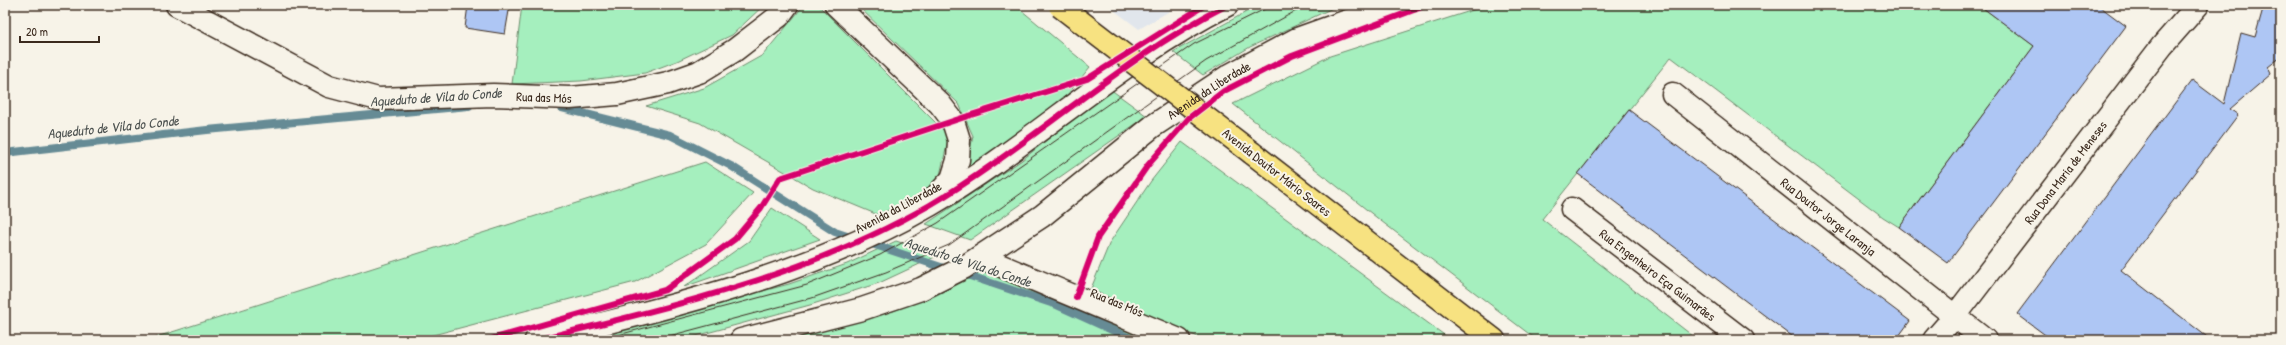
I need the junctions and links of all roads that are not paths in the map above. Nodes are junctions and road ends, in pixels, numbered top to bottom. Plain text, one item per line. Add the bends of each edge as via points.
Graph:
1 (177, 5) edge
2 (787, 5) edge
3 (836, 5) edge
4 (1227, 5) edge
5 (1392, 5) edge
6 (2198, 5) edge
7 (1059, 6) edge
8 (1673, 94) dead end
9 (930, 204) junction
10 (1572, 209) dead end
11 (980, 257) junction
12 (1955, 316) junction
13 (536, 340) edge
14 (741, 340) edge
15 (1179, 340) edge
16 (1494, 340) edge
17 (1743, 340) edge
18 (1934, 340) edge
19 (1985, 340) edge

1 - 2 street, Rua das Mós via 329,86 378,99 485,95 570,98 617,94 668,83 699,72 735,50 779,16
3 - 9 street via 940,104 953,121 959,140 958,160 952,179
4 - 9 street, Avenida da Liberdade via 1166,40 974,177
5 - 11 street, Avenida da Liberdade via 1297,39 1230,75 1153,126 1042,216
6 - 12 street, Rua Dona Maria de Meneses via 2162,46
7 - 16 main road, Avenida Doutor Mário Soares, bridge
8 - 12 street, Rua Doutor Jorge Laranja
9 - 13 street, Avenida da Liberdade via 886,229 759,280 684,303
10 - 17 street, Rua Engenheiro Eça Guimarães
11 - 14 street, Avenida da Liberdade via 921,289 862,309
11 - 15 street, Rua das Mós
12 - 18 street, Rua Dona Maria de Meneses
12 - 19 street, Rua Doutor Jorge Laranja

